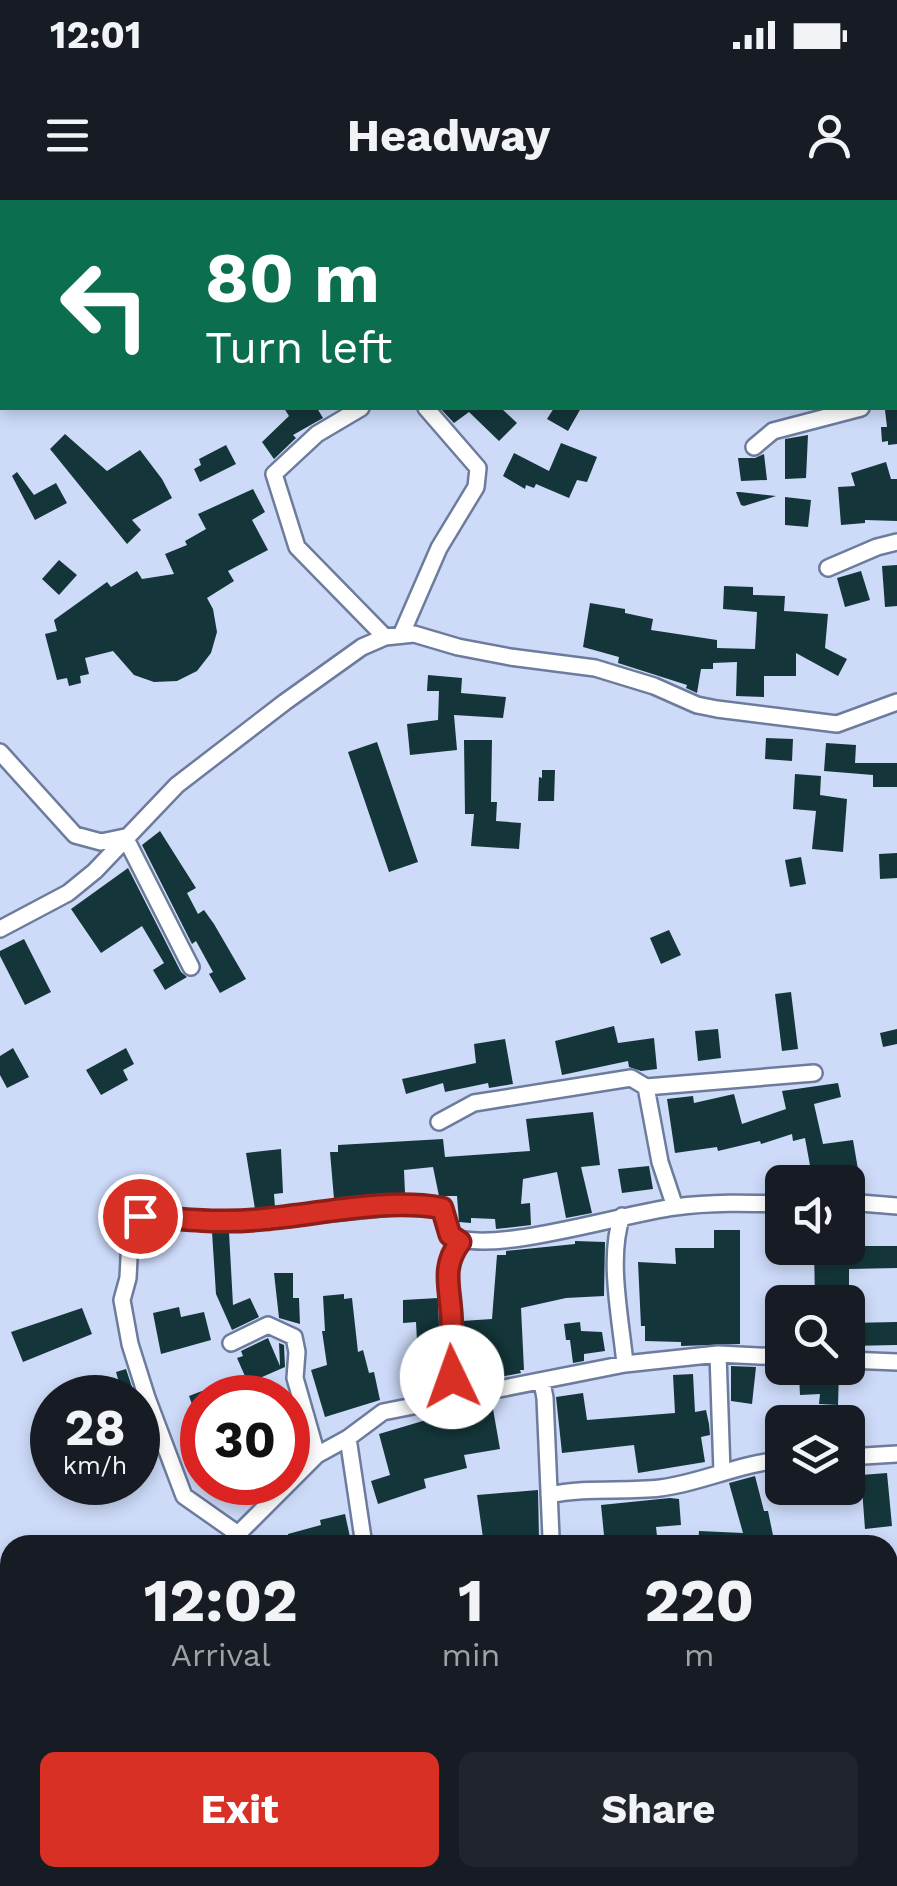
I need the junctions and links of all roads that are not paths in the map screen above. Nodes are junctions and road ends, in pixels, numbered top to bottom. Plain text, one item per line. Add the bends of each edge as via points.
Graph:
1 (357, 410) edge
2 (428, 410) edge
3 (854, 410) edge
4 (754, 447) dead end
5 (897, 542) edge
6 (828, 568) dead end
7 (393, 635) junction
8 (897, 702) edge
9 (0, 752) edge
10 (124, 837) junction
11 (0, 929) edge
12 (191, 967) dead end
13 (814, 1073) dead end
14 (646, 1088) junction
15 (440, 1122) dead end
16 (765, 1203) edge
17 (865, 1203) edge
18 (675, 1206) junction
19 (897, 1206) edge
20 (622, 1216) junction
21 (460, 1242) junction
22 (231, 1343) dead end
23 (718, 1354) junction
24 (765, 1356) edge
25 (865, 1361) edge
26 (897, 1362) edge
27 (626, 1364) junction
28 (542, 1382) junction
29 (454, 1398) junction
30 (348, 1438) junction
31 (897, 1454) edge
32 (865, 1455) edge
33 (317, 1456) junction
34 (765, 1461) edge
35 (722, 1472) junction
36 (550, 1495) junction
37 (234, 1535) edge
38 (245, 1535) edge
39 (363, 1535) edge
40 (550, 1535) edge

1 - 7 street via 316,434 274,474 297,546
2 - 7 street via 479,476
3 - 4 street via 773,430
5 - 6 street
7 - 8 street via 595,668 717,709 836,724
7 - 10 street via 362,648 285,702 177,785
9 - 10 street via 75,835 101,842
10 - 11 street via 68,894
10 - 12 street
13 - 14 street
14 - 15 street via 631,1078 616,1079 474,1104
14 - 18 street
16 - 18 street
17 - 19 street
18 - 20 street
20 - 21 street via 511,1240
20 - 27 street via 616,1245
21 - 29 street via 446,1278
21 - 37 street via 450,1235 442,1208 421,1204 260,1220 131,1219 122,1300 147,1398 184,1496
22 - 33 street via 268,1326 294,1337 295,1378
23 - 24 street
23 - 27 street
23 - 35 street
25 - 26 street
27 - 28 street
28 - 29 street
28 - 36 street
29 - 30 street via 382,1412
30 - 33 street
30 - 39 street
31 - 32 street
33 - 38 street
34 - 35 street
35 - 36 street via 662,1488
36 - 40 street

